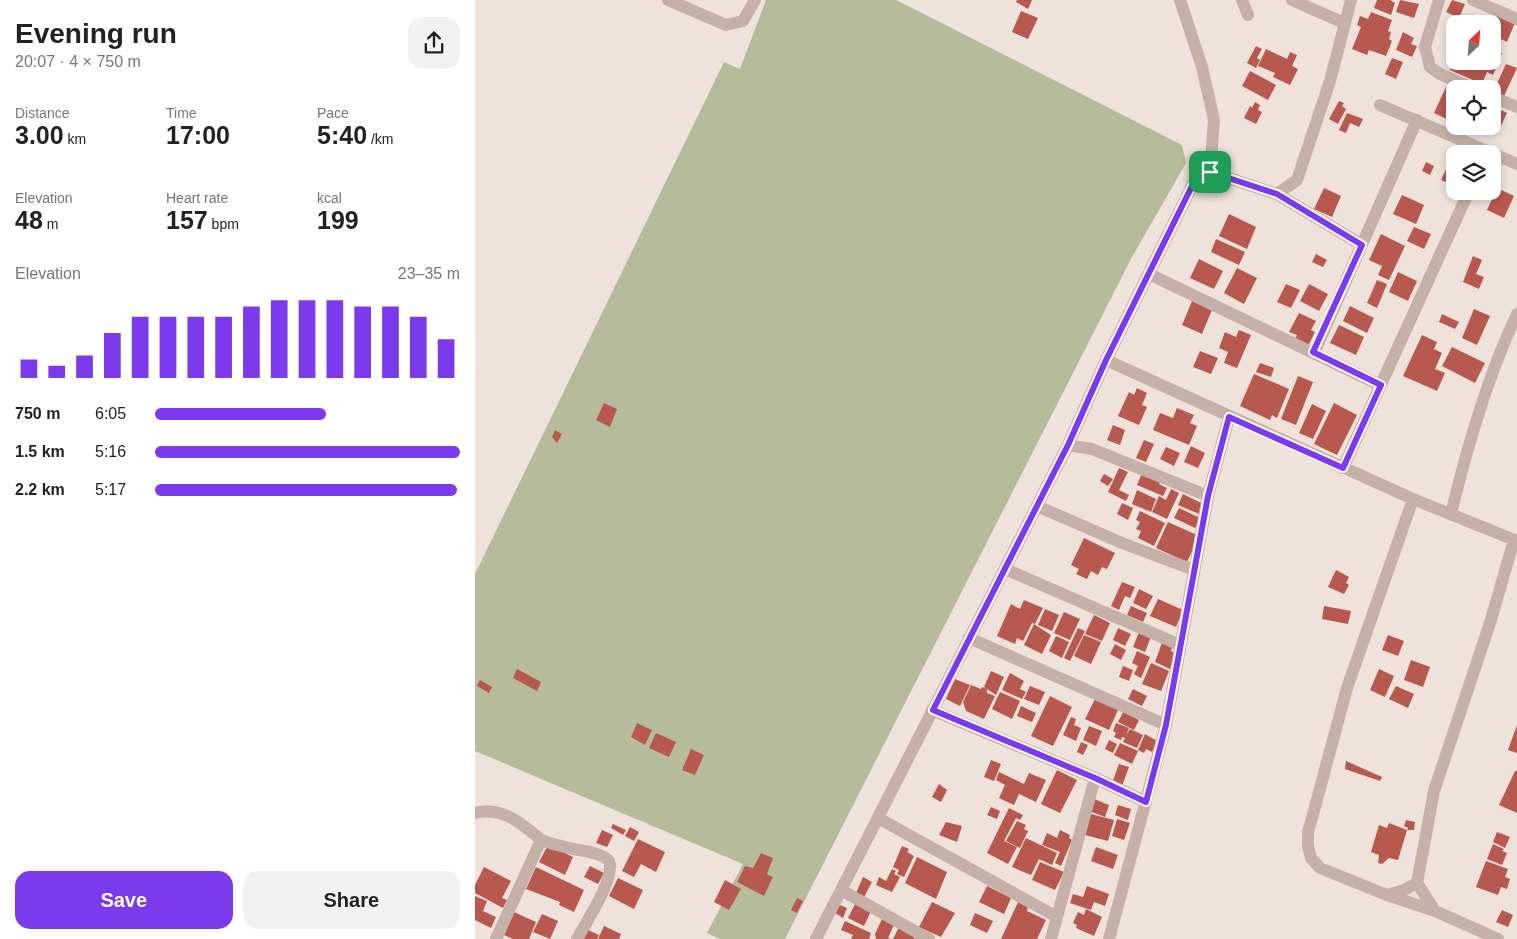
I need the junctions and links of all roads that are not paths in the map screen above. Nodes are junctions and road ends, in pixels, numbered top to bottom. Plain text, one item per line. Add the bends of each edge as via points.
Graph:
1 (668, 0) edge
2 (755, 0) edge
3 (1180, 0) edge
4 (1242, 0) edge
5 (1292, 0) edge
6 (1351, 0) edge
7 (1439, 0) edge
8 (1473, 0) edge
9 (1248, 15) dead end
10 (1517, 20) edge
11 (1345, 22) junction
12 (1454, 80) edge
13 (1501, 100) edge
14 (1380, 105) dead end
15 (1517, 107) edge
16 (1417, 120) junction
17 (1472, 145) edge
18 (1501, 158) edge
19 (1517, 164) edge
20 (1210, 172) junction
21 (1277, 194) junction
22 (1465, 200) edge
23 (1362, 245) junction
24 (1149, 274) junction
25 (1517, 314) edge
26 (1313, 352) junction
27 (1106, 360) junction
28 (1381, 385) junction
29 (1229, 417) junction
30 (1068, 445) junction
31 (1343, 468) junction
32 (1208, 496) junction
33 (1413, 499) junction
34 (1037, 506) junction
35 (1451, 514) junction
36 (1516, 540) edge
37 (1005, 569) junction
38 (1194, 570) junction
39 (969, 638) junction
40 (1180, 645) junction
41 (933, 710) junction
42 (1166, 725) junction
43 (1095, 778) junction
44 (1146, 802) junction
45 (475, 813) edge
46 (878, 818) junction
47 (541, 840) junction
48 (1417, 883) junction
49 (841, 890) junction
50 (1387, 895) junction
51 (1435, 911) junction
52 (1057, 917) junction
53 (496, 939) edge
54 (577, 939) edge
55 (816, 939) edge
56 (929, 939) edge
57 (1051, 939) edge
58 (1109, 939) edge
59 (1498, 939) edge

1 - 2 street via 726,25 743,21
3 - 20 street via 1215,120
4 - 9 street
5 - 11 street
6 - 11 street
7 - 12 street via 1425,47 1430,67
8 - 10 street
11 - 21 street via 1330,81 1297,180
13 - 15 street
14 - 16 street
16 - 17 street
16 - 23 street
18 - 19 street
20 - 21 street
20 - 24 street via 1193,184
21 - 23 street
22 - 28 street
23 - 26 street
24 - 26 street
24 - 27 street
25 - 35 street via 1470,441
26 - 28 street
27 - 29 street
27 - 30 street
28 - 31 street
29 - 31 street
29 - 32 street
30 - 32 street via 1092,449
30 - 34 street
31 - 33 street
32 - 38 street
33 - 35 street
33 - 50 street via 1347,688 1308,846 1311,858 1320,868
34 - 37 street
34 - 38 street via 1121,543
35 - 36 street
36 - 48 street via 1435,791
37 - 39 street
37 - 40 street
38 - 40 street
39 - 41 street
39 - 42 street
40 - 42 street
41 - 43 street
41 - 46 street
42 - 44 street
43 - 44 street
43 - 52 street
44 - 58 street
45 - 47 street via 503,814 523,824
46 - 49 street
46 - 52 street
47 - 53 street
47 - 54 street via 605,857 611,867 605,886
48 - 50 street
48 - 51 street
49 - 55 street
49 - 56 street
50 - 51 street
51 - 59 street
52 - 57 street

